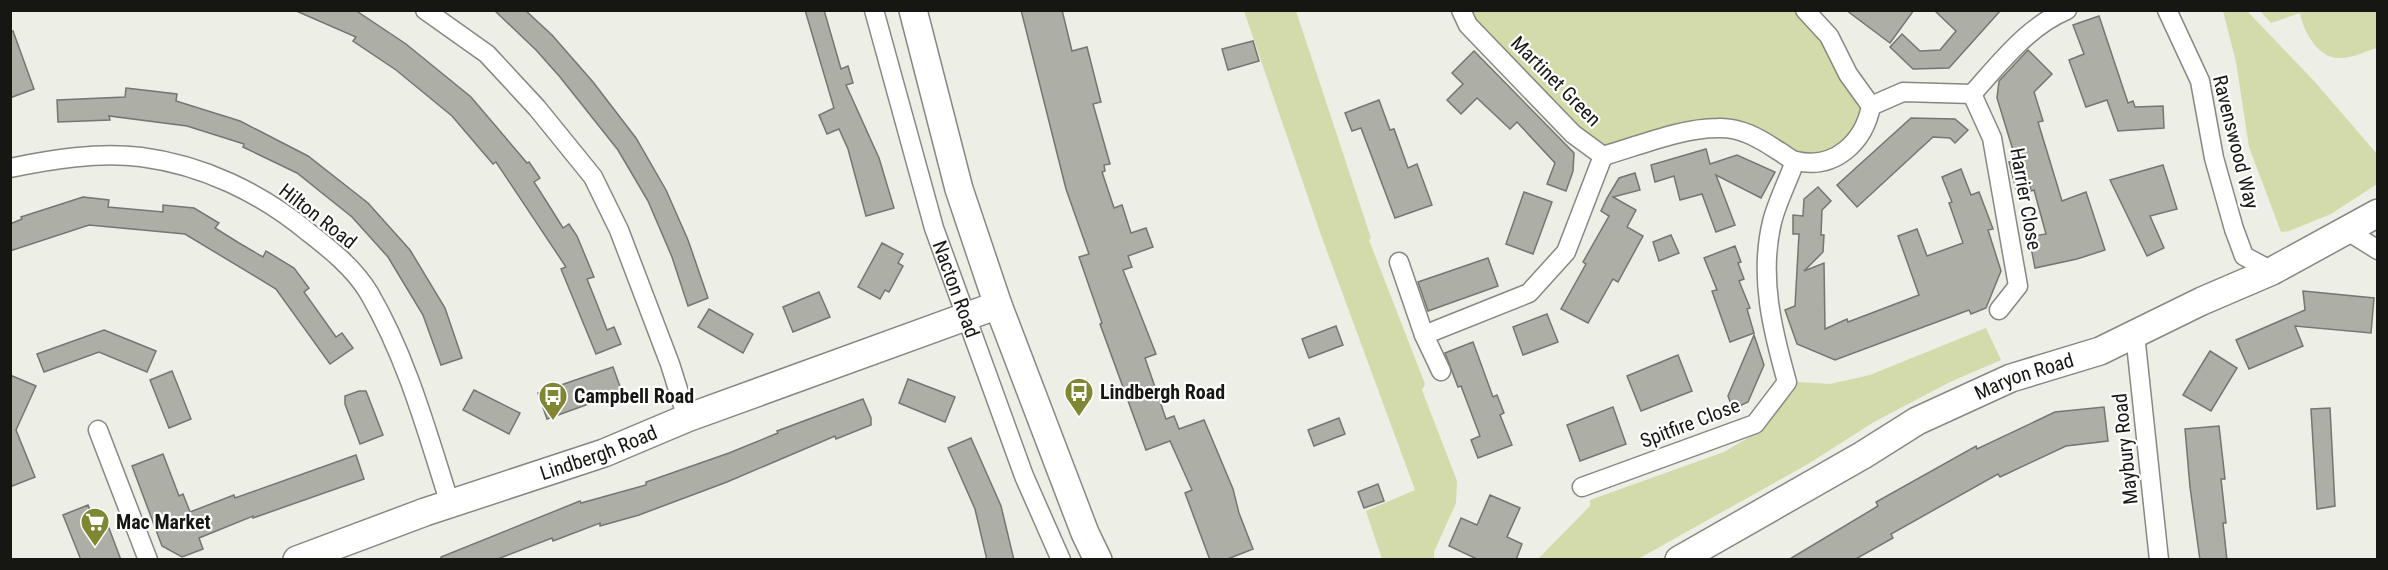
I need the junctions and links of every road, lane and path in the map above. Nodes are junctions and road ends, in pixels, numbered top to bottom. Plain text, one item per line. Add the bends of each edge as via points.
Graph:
1 (425, 10) edge
2 (874, 10) edge
3 (913, 10) edge
4 (1461, 10) edge
5 (1805, 10) edge
6 (2067, 10) edge
7 (2167, 10) edge
8 (1972, 94) junction
9 (1871, 106) junction
10 (1603, 156) junction
11 (1795, 161) junction
12 (10, 168) edge
13 (2378, 213) edge
14 (2346, 230) junction
15 (2378, 250) edge
16 (1399, 262) dead end
17 (2272, 271) junction
18 (998, 305) junction
19 (1999, 310) dead end
20 (965, 318) junction
21 (2135, 334) junction
22 (1424, 335) junction
23 (1441, 371) dead end
24 (687, 418) junction
25 (98, 430) dead end
26 (1582, 487) dead end
27 (450, 504) junction
28 (148, 560) edge
29 (297, 560) edge
30 (1061, 560) edge
31 (1098, 560) edge
32 (1679, 560) edge
33 (2159, 560) edge

1 - 24 street via 487,54 593,177 619,230
2 - 20 street, Nacton Road via 934,228
3 - 18 street, Nacton Road via 959,189
4 - 10 street, Martinet Green via 1468,25 1566,127
5 - 9 street via 1829,36 1848,74
6 - 8 street via 2051,17 2010,52
7 - 17 street, Ravenswood Way via 2200,81 2214,158 2244,256
8 - 9 street via 1903,92
8 - 19 street, Harrier Close via 1992,138 2018,286
9 - 11 street via 1868,123 1859,138 1839,156 1818,162
10 - 11 street, Martinet Green via 1692,131 1720,128 1751,134
10 - 22 street via 1566,252 1529,293
11 - 26 street, Spitfire Close via 1773,221 1766,279 1773,333 1787,382 1755,424
12 - 27 street, Hilton Road via 81,156 141,157 200,170 247,190 289,216 338,256 368,291 418,403
13 - 14 street, Maryon Road
14 - 15 street
14 - 17 street, Maryon Road
16 - 22 street
17 - 21 street, Maryon Road
18 - 20 street, Lindbergh Road
18 - 31 street, Nacton Road
20 - 24 street, Lindbergh Road
20 - 30 street, Nacton Road via 1024,476
21 - 32 street, Maryon Road via 2100,351 2011,378 1917,422
21 - 33 street, Maybury Road
22 - 23 street
24 - 27 street, Lindbergh Road via 604,453
25 - 28 street
27 - 29 street, Lindbergh Road

